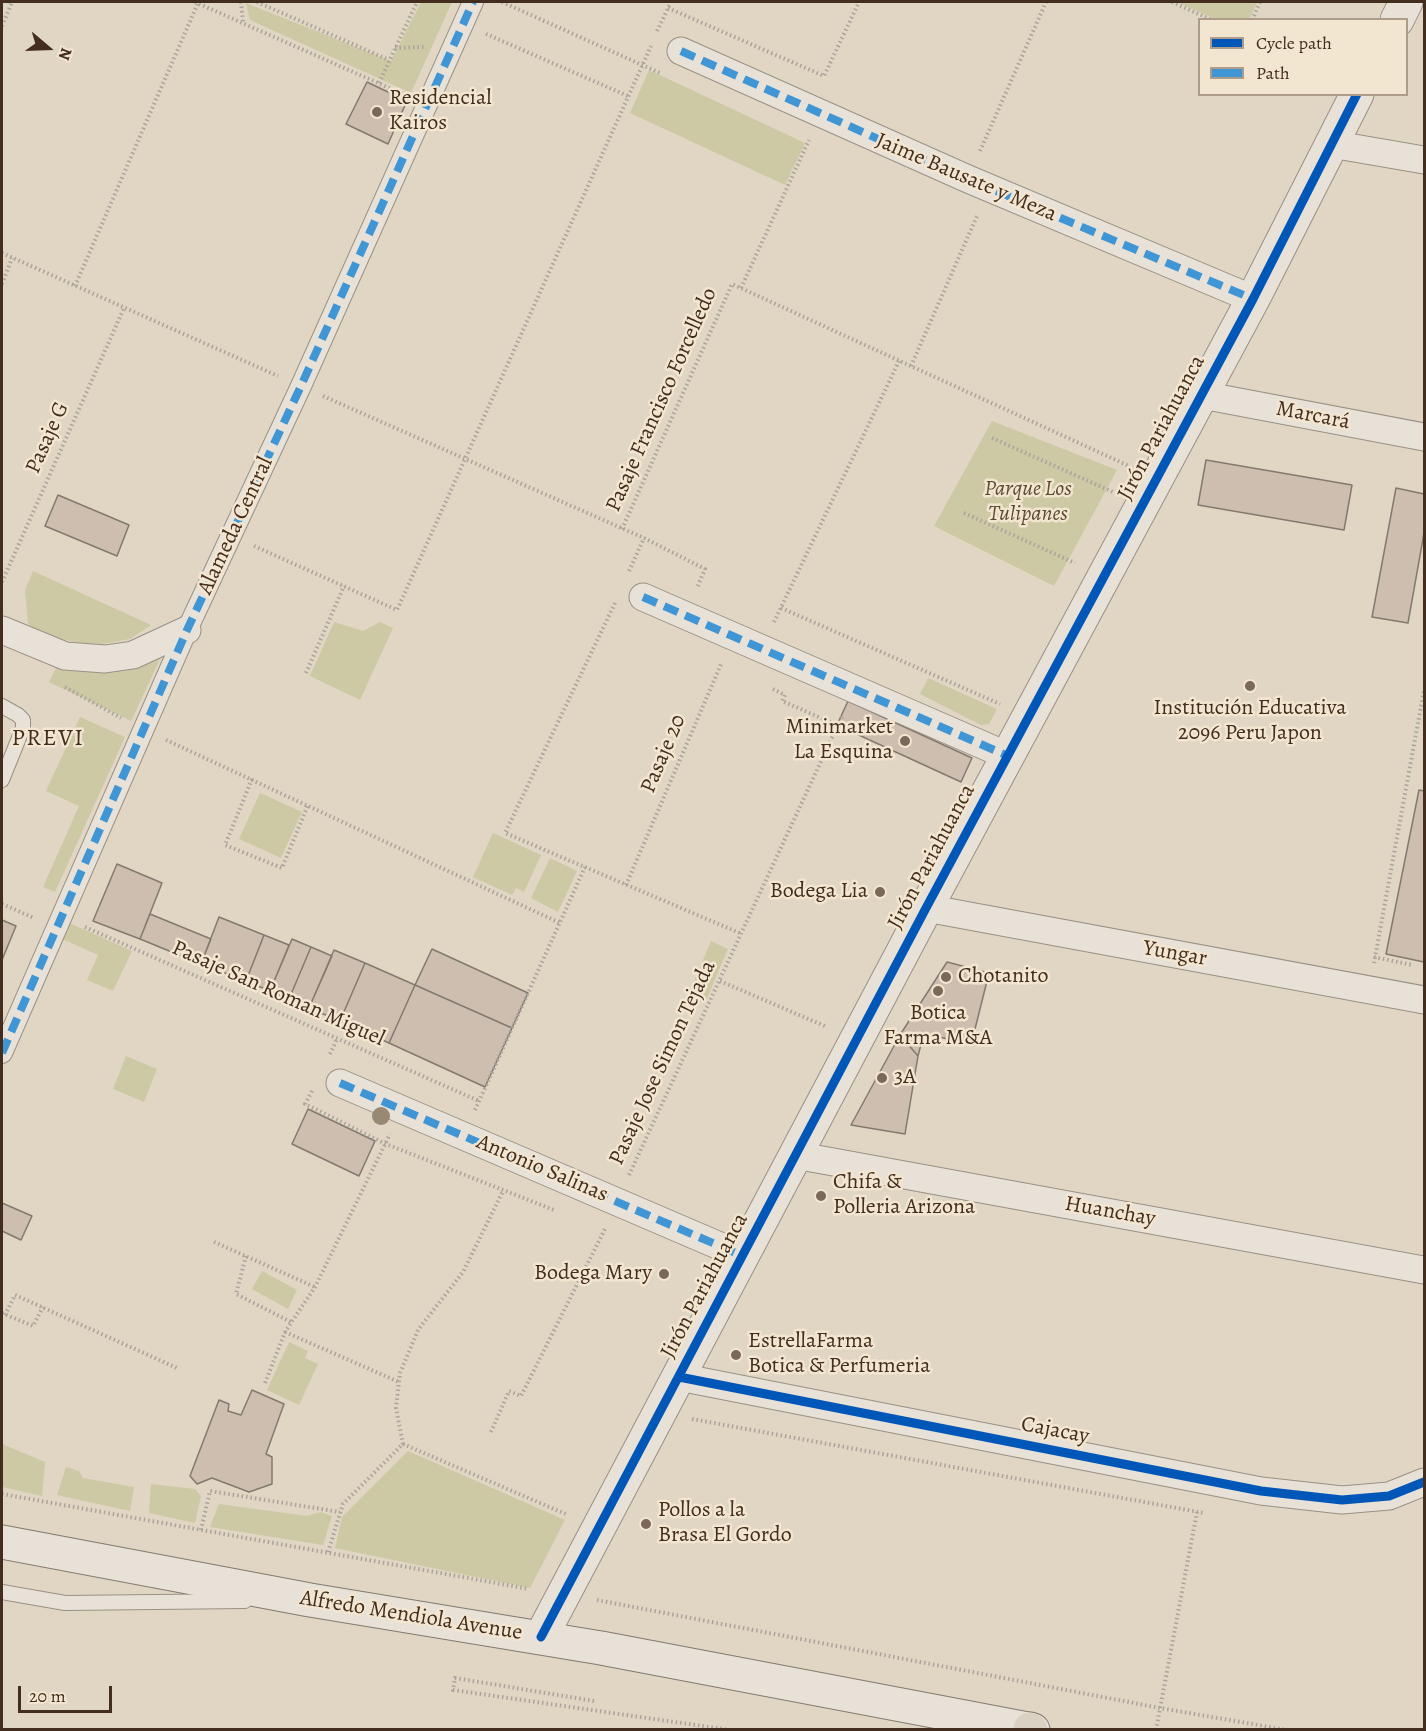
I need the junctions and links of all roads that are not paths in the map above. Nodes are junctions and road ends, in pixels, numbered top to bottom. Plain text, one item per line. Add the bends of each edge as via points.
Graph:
1 (473, 2) edge
2 (1406, 2) edge
3 (1398, 18) edge
4 (681, 51) dead end
5 (1356, 96) edge
6 (1331, 144) junction
7 (1425, 160) edge
8 (1253, 299) junction
9 (1202, 395) junction
10 (1425, 437) edge
11 (635, 588) road end
12 (2, 630) edge
13 (187, 630) junction
14 (2, 706) edge
15 (1008, 756) junction
16 (2, 780) edge
17 (926, 908) junction
18 (1425, 1000) edge
19 (2, 1053) edge
20 (340, 1083) dead end
21 (795, 1155) junction
22 (743, 1256) junction
23 (1425, 1270) edge
24 (679, 1377) junction
25 (1425, 1482) edge
26 (2, 1542) edge
27 (2, 1592) edge
28 (310, 1600) junction
29 (541, 1637) junction
30 (1032, 1729) edge

1 - 13 street, Alameda Central
2 - 3 street
4 - 8 street, Jaime Bausate y Meza via 978,184
5 - 6 street, Jirón Pariahuanca
6 - 7 street
6 - 8 street, Jirón Pariahuanca
8 - 9 street, Jirón Pariahuanca
9 - 10 street, Marcará
9 - 15 street, Jirón Pariahuanca
11 - 15 street via 733,636
12 - 13 street via 65,656 105,660 132,655
13 - 19 street, Alameda Central
14 - 16 lane via 23,720
15 - 17 street, Jirón Pariahuanca
17 - 18 street, Yungar
17 - 21 street, Jirón Pariahuanca
20 - 22 street, Antonio Salinas
21 - 22 street, Jirón Pariahuanca
21 - 23 street, Huanchay
22 - 24 street, Jirón Pariahuanca
24 - 25 street, Cajacay via 1261,1491 1342,1500 1389,1496
24 - 29 street, Jirón Pariahuanca
26 - 28 street, Alfredo Mendiola Avenue
27 - 28 lane via 65,1603
28 - 29 street, Alfredo Mendiola Avenue
29 - 30 street, Alfredo Mendiola Avenue

